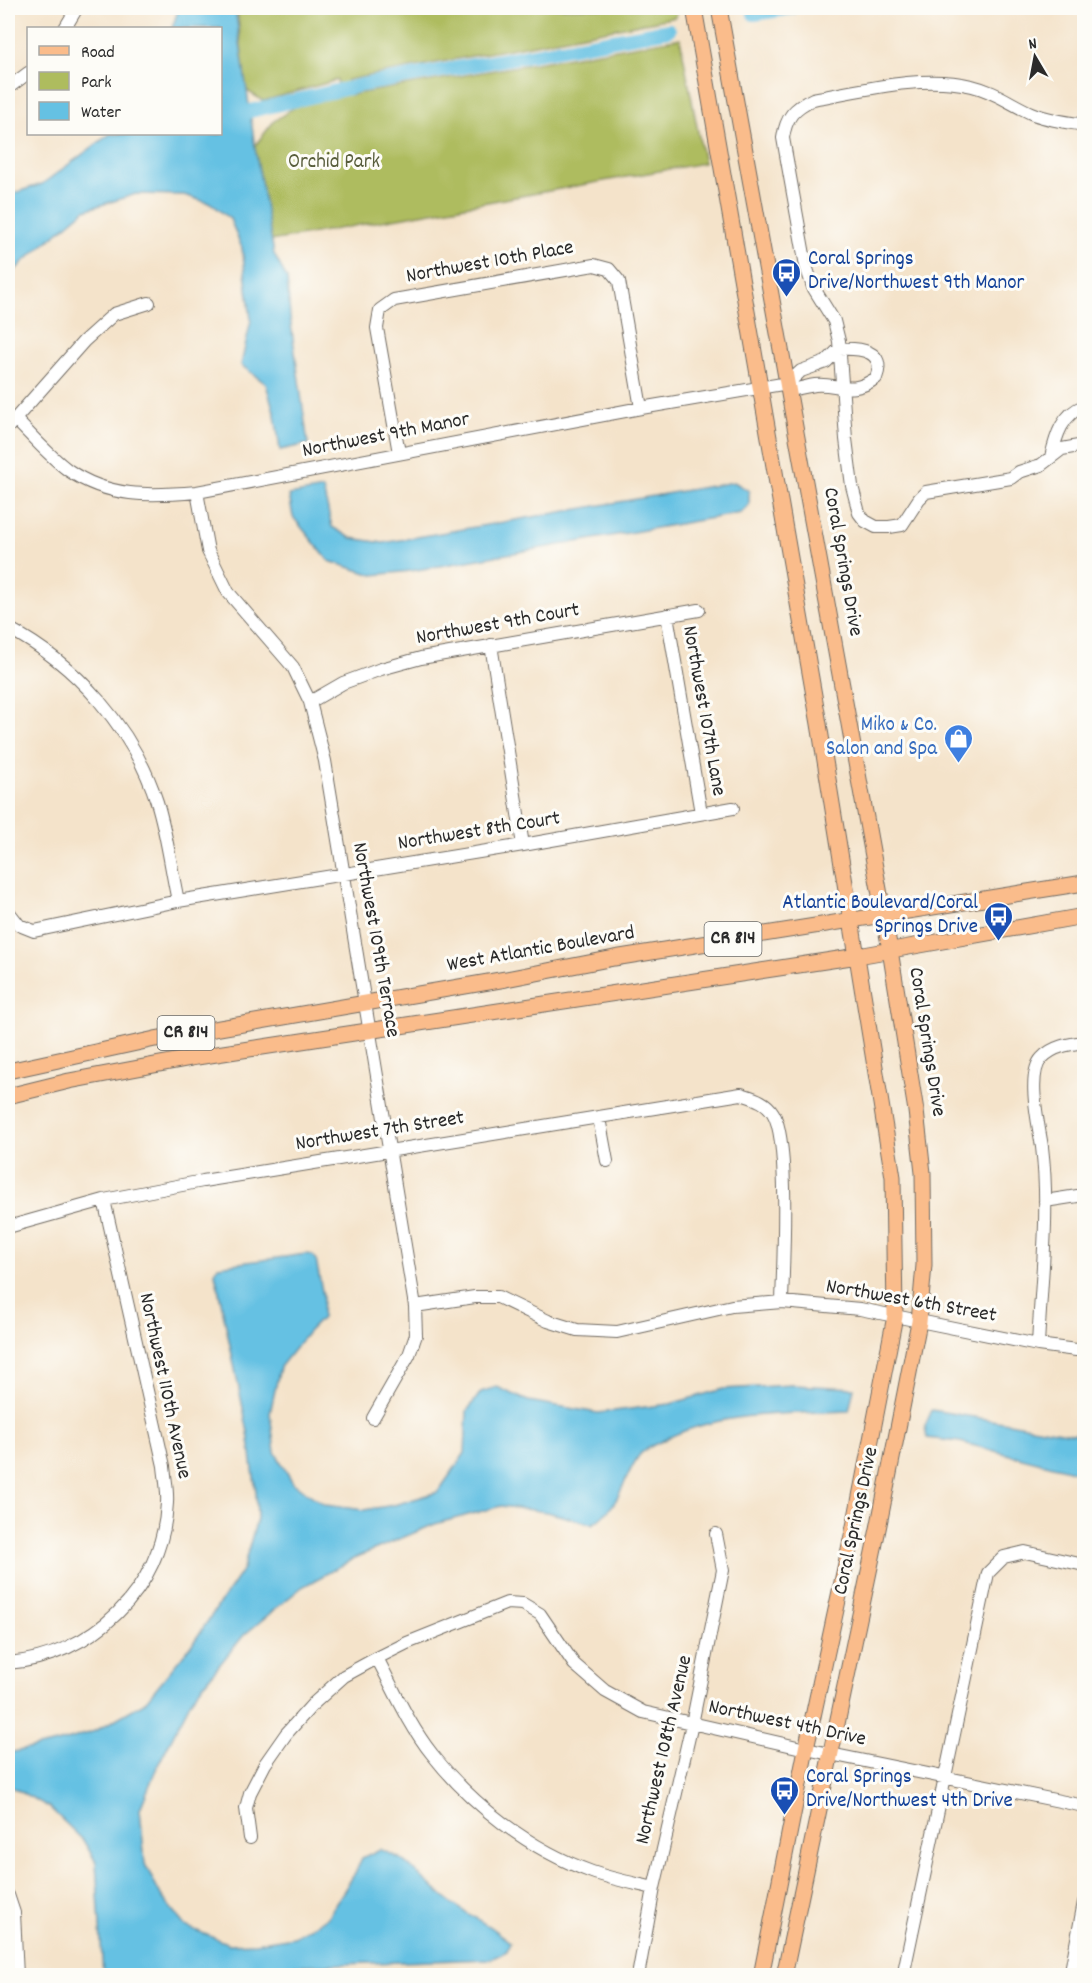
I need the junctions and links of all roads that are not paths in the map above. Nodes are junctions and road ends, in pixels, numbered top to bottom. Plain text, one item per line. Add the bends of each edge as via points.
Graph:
1 (77, 8) edge
2 (694, 8) edge
3 (720, 8) edge
4 (66, 27) edge
5 (27, 74) edge
6 (8, 88) edge
7 (1084, 125) edge
8 (149, 303) dead end
9 (839, 349) junction
10 (788, 382) junction
11 (760, 387) junction
12 (842, 389) junction
13 (1084, 406) edge
14 (641, 408) junction
15 (11, 423) edge
16 (1084, 445) edge
17 (399, 453) junction
18 (1051, 457) junction
19 (197, 492) junction
20 (699, 610) dead end
21 (667, 615) junction
22 (8, 628) edge
23 (491, 645) junction
24 (310, 702) junction
25 (733, 808) dead end
26 (701, 813) junction
27 (523, 846) junction
28 (343, 874) junction
29 (1084, 883) edge
30 (178, 902) junction
31 (8, 911) edge
32 (884, 915) junction
33 (1084, 916) edge
34 (852, 920) junction
35 (890, 950) junction
36 (858, 956) junction
37 (365, 1002) junction
38 (370, 1030) junction
39 (1084, 1042) edge
40 (8, 1071) edge
41 (8, 1096) edge
42 (599, 1118) junction
43 (389, 1150) junction
44 (607, 1161) dead end
45 (1084, 1195) edge
46 (104, 1200) junction
47 (1045, 1201) junction
48 (8, 1227) edge
49 (782, 1302) junction
50 (416, 1306) junction
51 (895, 1316) junction
52 (919, 1322) junction
53 (1038, 1345) junction
54 (1084, 1349) edge
55 (373, 1418) dead end
56 (716, 1534) dead end
57 (1084, 1565) edge
58 (377, 1658) junction
59 (8, 1663) edge
60 (692, 1724) junction
61 (806, 1749) junction
62 (830, 1753) junction
63 (945, 1776) junction
64 (1084, 1806) edge
65 (250, 1838) dead end
66 (654, 1888) junction
67 (8, 1895) edge
68 (1084, 1902) edge
69 (18, 1976) edge
70 (638, 1976) edge
71 (761, 1976) edge
72 (784, 1976) edge
73 (903, 1976) edge
74 (1070, 1976) edge

1 - 4 street
2 - 11 main road, Coral Springs Drive
3 - 10 main road, Coral Springs Drive
5 - 6 street
7 - 9 street via 1032,114 1011,101 970,86 927,82 813,99 799,106 785,125 783,138 806,266 813,287 834,321
8 - 15 street via 114,314 84,341
9 - 10 street via 826,362 801,371
9 - 12 street
9 - 12 street via 870,352 879,370 868,384
10 - 11 street, Northwest 9th Manor
10 - 12 street via 795,390 816,385
10 - 32 main road, Coral Springs Drive
11 - 14 street, Northwest 9th Manor
11 - 34 main road, Coral Springs Drive
12 - 18 street via 852,486 859,513 876,526 902,525 926,492 1011,478
13 - 18 street via 1065,419 1055,437
14 - 17 street, Northwest 9th Manor
14 - 17 street, Northwest 10th Place via 619,281 609,269 594,265 394,300 380,310 377,328
15 - 19 street, Northwest 9th Manor via 67,470 93,484 120,493 156,496
16 - 18 street via 1062,449
17 - 19 street, Northwest 9th Manor
19 - 24 street, Northwest 109th Terrace via 208,550 228,592 293,667
20 - 21 street, Northwest 9th Court
21 - 23 street, Northwest 9th Court
21 - 26 street, Northwest 107th Lane
22 - 30 street via 86,687 114,720 138,758 157,802
23 - 24 street, Northwest 9th Court via 381,669 343,683
23 - 27 street
24 - 28 street, Northwest 109th Terrace via 325,761
25 - 26 street, Northwest 8th Court
26 - 27 street, Northwest 8th Court
27 - 28 street, Northwest 8th Court
28 - 30 street, Northwest 8th Court
28 - 37 street, Northwest 109th Terrace
29 - 32 main road, West Atlantic Boulevard / CR 814
30 - 31 street, Northwest 8th Court via 34,931 19,925
32 - 34 main road, West Atlantic Boulevard / CR 814
32 - 35 main road, Coral Springs Drive
33 - 35 main road, CR 814
34 - 36 main road, Coral Springs Drive
34 - 37 main road, West Atlantic Boulevard / CR 814
35 - 36 main road, CR 814
35 - 52 main road, Coral Springs Drive via 922,1173 924,1265
36 - 38 main road, CR 814
36 - 51 main road, Coral Springs Drive via 893,1177
37 - 38 street, Northwest 109th Terrace
37 - 40 main road, West Atlantic Boulevard / CR 814 via 155,1039
38 - 41 main road, CR 814 via 185,1059
38 - 43 street, Northwest 109th Terrace
39 - 47 street via 1063,1045 1041,1058 1033,1081
42 - 43 street, Northwest 7th Street
42 - 44 street
42 - 49 street, Northwest 7th Street via 741,1094 761,1101 773,1113 783,1168
43 - 46 street, Northwest 7th Street
43 - 50 street, Northwest 109th Terrace
45 - 47 street
46 - 48 street, Northwest 7th Street
46 - 59 street, Northwest 110th Avenue via 165,1466 167,1503 161,1539 146,1578 127,1605 98,1631 64,1650
47 - 53 street
49 - 50 street, Northwest 6th Street via 710,1310 617,1332 577,1330 498,1297
49 - 51 street, Northwest 6th Street
50 - 55 street, Northwest 109th Terrace via 416,1335 409,1355
51 - 52 street, Northwest 6th Street
51 - 61 main road, Coral Springs Drive
52 - 53 street, Northwest 6th Street
52 - 62 main road, Coral Springs Drive
53 - 54 street, Northwest 6th Street
56 - 60 street, Northwest 108th Avenue via 723,1569
57 - 63 street via 1025,1552 1004,1557 988,1573
58 - 60 street, Northwest 4th Drive via 507,1604 523,1604 540,1614 574,1664 605,1691 643,1712
58 - 65 street via 344,1676 313,1704 281,1742 250,1792 246,1808
58 - 66 street via 431,1753 465,1791 511,1829 551,1854 592,1872
60 - 61 street, Northwest 4th Drive
60 - 66 street, Northwest 108th Avenue
61 - 62 street, Northwest 4th Drive
61 - 71 main road, Coral Springs Drive
62 - 63 street, Northwest 4th Drive
62 - 72 main road, Coral Springs Drive
63 - 64 street, Northwest 4th Drive
63 - 73 street
66 - 70 street, Northwest 108th Avenue
67 - 69 street via 14,1913
68 - 74 street

